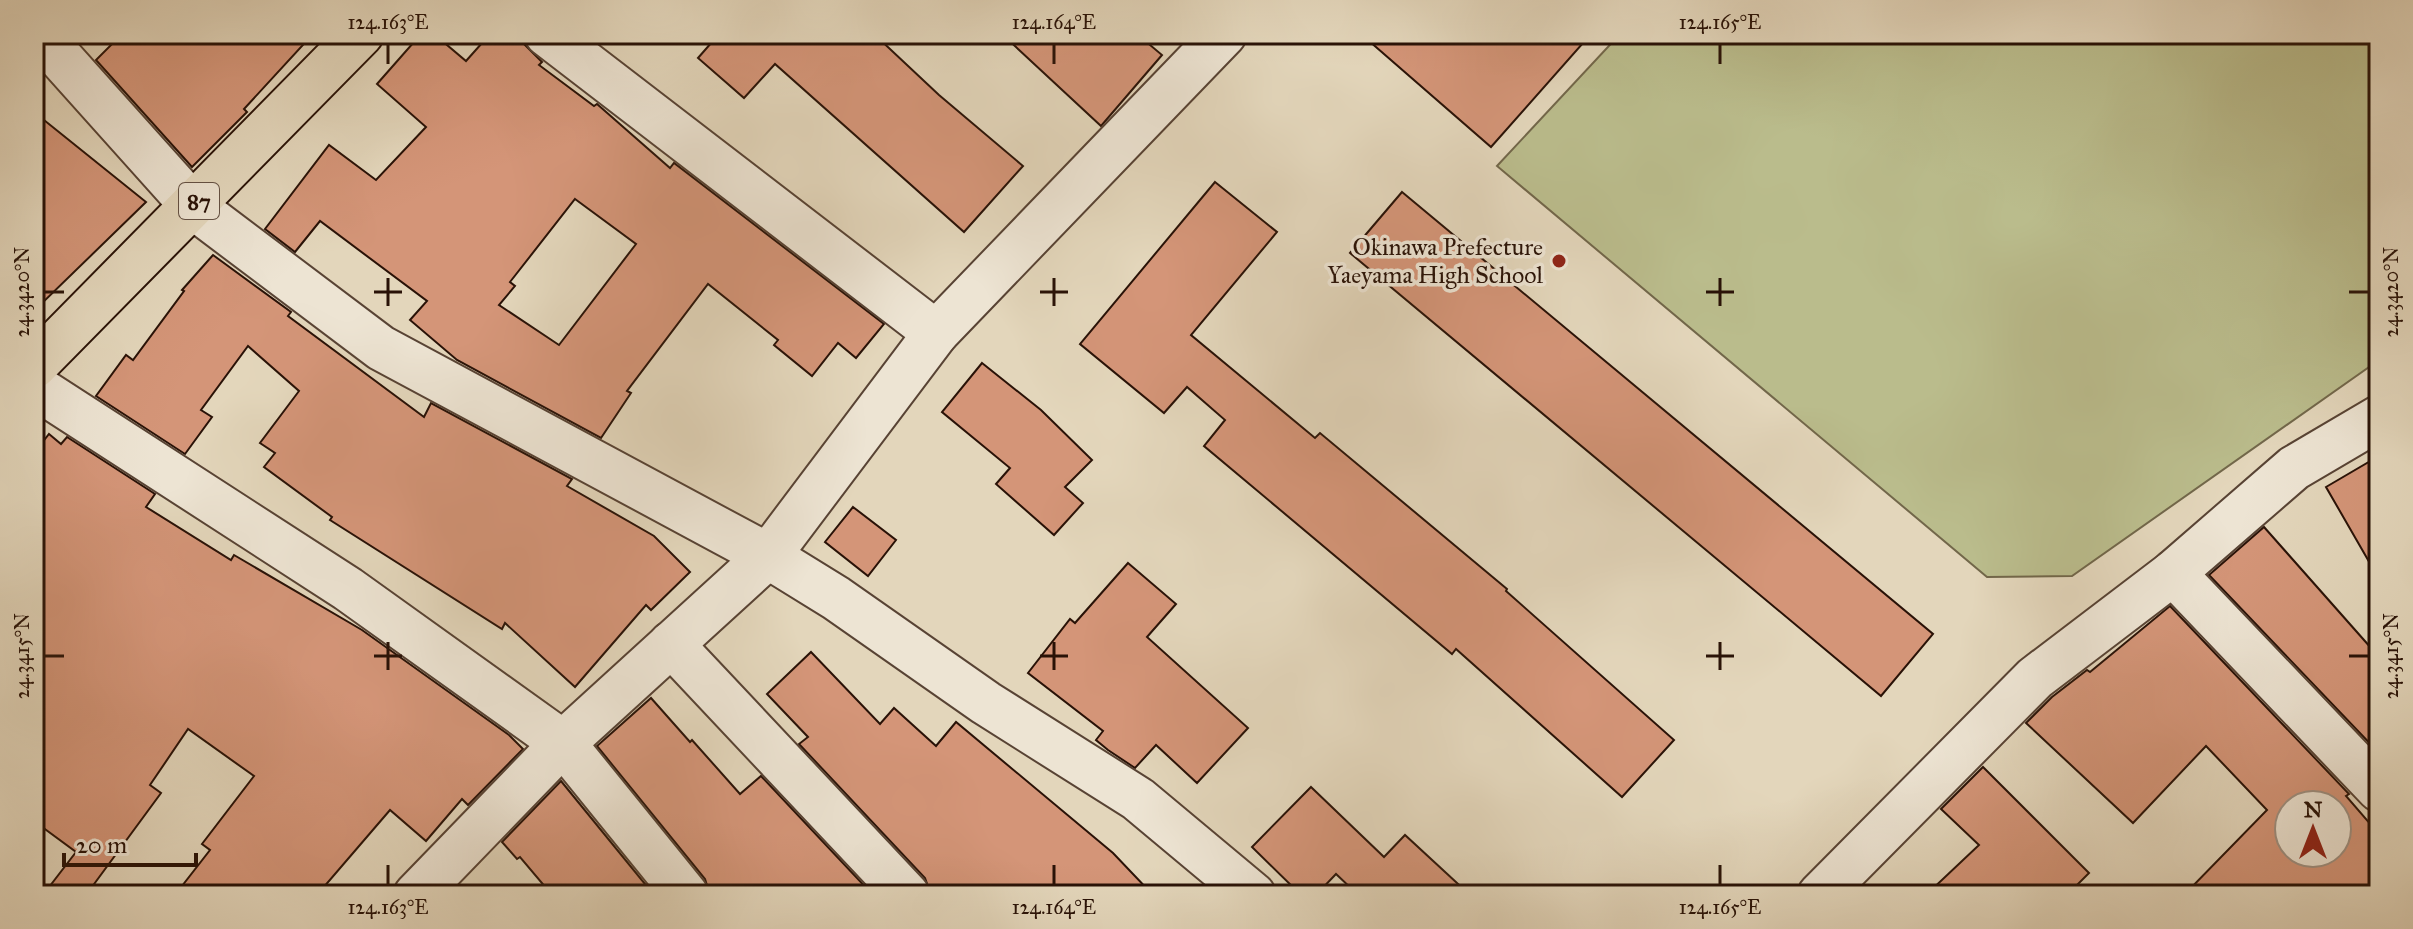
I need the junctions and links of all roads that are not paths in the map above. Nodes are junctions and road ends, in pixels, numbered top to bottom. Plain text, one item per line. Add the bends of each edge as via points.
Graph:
1 (39, 34) edge
2 (361, 34) edge
3 (547, 34) edge
4 (1224, 34) edge
5 (194, 207) junction
6 (936, 333) junction
7 (34, 366) edge
8 (34, 386) edge
9 (2379, 418) edge
10 (768, 556) junction
11 (2173, 573) junction
12 (671, 644) junction
13 (563, 743) junction
14 (2379, 789) edge
15 (416, 895) edge
16 (686, 895) edge
17 (907, 895) edge
18 (1253, 895) edge
19 (1820, 895) edge

1 - 5 street
2 - 5 main road, 87
3 - 6 street
4 - 6 street
5 - 7 main road, 87
5 - 10 street via 381,348
6 - 10 street
8 - 13 street via 348,589
9 - 11 street via 2294,468
10 - 12 street
10 - 18 street via 1138,799
11 - 14 street
11 - 19 street via 2035,678
12 - 13 street
12 - 17 street
13 - 15 street
13 - 16 street

